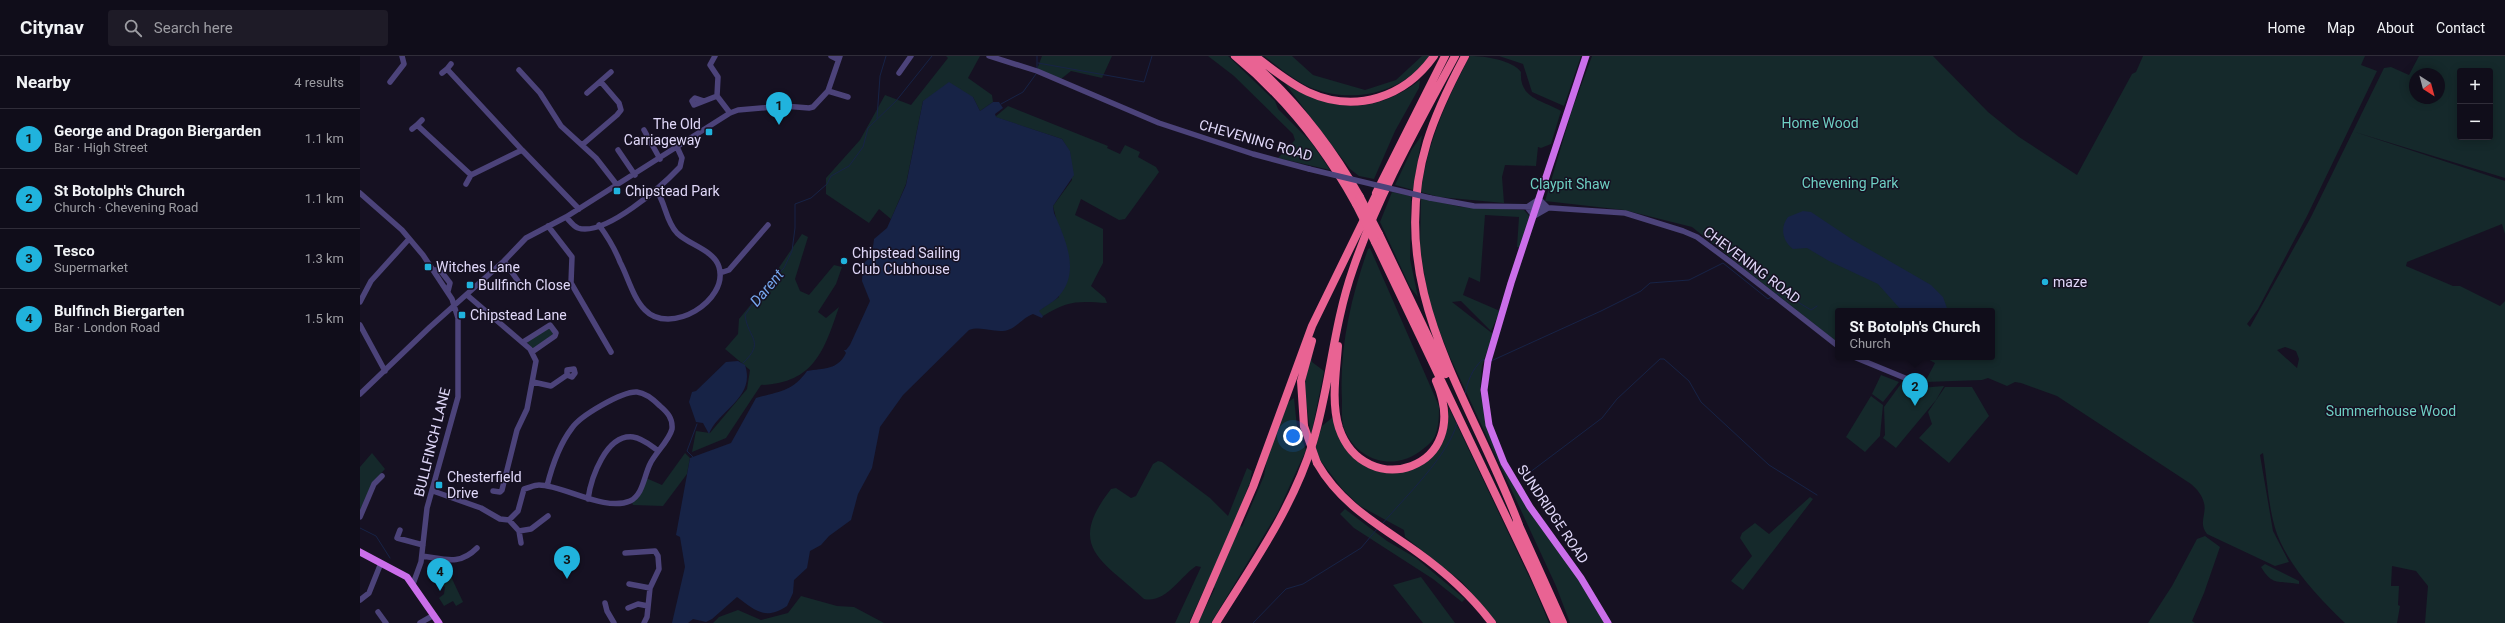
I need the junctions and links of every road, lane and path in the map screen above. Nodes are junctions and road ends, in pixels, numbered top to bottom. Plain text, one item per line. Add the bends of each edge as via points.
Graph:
1 (402, 56) edge
2 (715, 56) edge
3 (831, 56) edge
4 (911, 56) edge
5 (989, 56) edge
6 (1235, 56) edge
7 (1245, 56) edge
8 (1256, 56) edge
9 (1434, 56) edge
10 (1445, 56) edge
11 (1455, 56) edge
12 (1465, 56) edge
13 (1586, 56) edge
14 (838, 58) edge
15 (451, 64) dead end
16 (519, 70) dead end
17 (611, 72) dead end
18 (899, 73) dead end
19 (390, 82) dead end
20 (601, 82) junction
21 (828, 91) junction
22 (587, 93) dead end
23 (718, 96) junction
24 (848, 97) dead end
25 (704, 101) dead end
26 (730, 113) junction
27 (422, 120) dead end
28 (417, 125) junction
29 (412, 129) dead end
30 (644, 130) dead end
31 (582, 145) junction
32 (678, 147) junction
33 (522, 150) junction
34 (618, 150) dead end
35 (660, 159) junction
36 (471, 175) junction
37 (635, 175) junction
38 (466, 184) dead end
39 (618, 185) junction
40 (656, 190) junction
41 (360, 193) edge
42 (1376, 193) junction
43 (1539, 199) junction
44 (1358, 201) junction
45 (1527, 207) junction
46 (1537, 207) junction
47 (1548, 208) junction
48 (579, 209) junction
49 (1534, 216) junction
50 (566, 217) junction
51 (599, 225) junction
52 (768, 225) dead end
53 (548, 226) junction
54 (409, 239) junction
55 (504, 261) junction
56 (720, 273) junction
57 (518, 281) dead end
58 (467, 295) junction
59 (1401, 297) junction
60 (360, 302) edge
61 (1343, 302) junction
62 (455, 305) junction
63 (360, 325) edge
64 (523, 342) junction
65 (1835, 344) edge
66 (532, 352) junction
67 (611, 352) dead end
68 (1861, 360) edge
69 (385, 371) junction
70 (567, 375) dead end
71 (533, 382) junction
72 (1922, 385) dead end
73 (360, 394) edge
74 (657, 450) junction
75 (382, 476) dead end
76 (547, 486) junction
77 (433, 491) junction
78 (492, 491) dead end
79 (588, 498) junction
80 (548, 516) dead end
81 (360, 517) edge
82 (509, 520) junction
83 (1519, 525) junction
84 (400, 530) dead end
85 (519, 531) junction
86 (521, 543) dead end
87 (422, 545) junction
88 (477, 548) dead end
89 (629, 551) dead end
90 (360, 552) edge
91 (422, 556) junction
92 (381, 563) junction
93 (413, 584) junction
94 (629, 584) dead end
95 (650, 588) junction
96 (360, 600) edge
97 (605, 603) dead end
98 (648, 606) junction
99 (628, 608) dead end
100 (378, 612) dead end
101 (434, 615) junction
102 (386, 623) edge
103 (420, 623) edge
104 (439, 623) edge
105 (614, 623) edge
106 (644, 623) edge
107 (1194, 623) edge
108 (1216, 623) edge
109 (1492, 623) edge
110 (1555, 623) edge
111 (1563, 623) edge
112 (1608, 623) edge

1 - 19 street via 404,64
2 - 23 street via 710,65 718,77
3 - 14 street
4 - 18 street
5 - 45 street, CHEVENING ROAD, bridge via 1038,71 1159,123 1253,154 1430,198 1474,206
6 - 44 highway via 1299,119
7 - 44 highway via 1278,86 1309,121 1340,162
8 - 9 highway via 1310,92 1329,99 1352,102 1378,99 1395,92 1416,78
10 - 42 highway
11 - 61 highway via 1377,210 1356,261
12 - 83 highway via 1437,114 1423,156 1415,204 1417,263 1424,299 1438,342
13 - 43 main road, SUNDRIDGE ROAD
14 - 21 street
15 - 33 street via 444,71
16 - 31 street via 540,93 561,126
17 - 20 street
20 - 22 street
20 - 31 street via 619,103 621,110
21 - 24 street
21 - 26 street via 816,105 809,108 784,106
23 - 25 street
23 - 26 street
26 - 32 street
27 - 28 street
28 - 29 street
28 - 36 street
30 - 35 street
31 - 39 street
32 - 35 street
32 - 40 street via 682,158 680,167
33 - 36 street
33 - 48 street
34 - 37 street
35 - 37 street
36 - 38 street
37 - 39 street
39 - 48 street
40 - 51 street via 631,209
40 - 56 street via 671,225 681,236 714,258
41 - 54 street
42 - 107 highway via 1312,326 1253,487
42 - 109 highway, bridge via 1308,352 1301,391 1304,426 1317,463 1329,482 1350,505 1440,569 1473,600
43 - 45 street
43 - 46 main road, SUNDRIDGE ROAD
43 - 47 street
44 - 59 highway, bridge
44 - 83 highway, bridge via 1379,234
45 - 46 street, CHEVENING ROAD
45 - 49 street
46 - 47 street, CHEVENING ROAD
46 - 49 main road, SUNDRIDGE ROAD
47 - 49 street
47 - 65 street, CHEVENING ROAD via 1625,213 1697,236
48 - 50 street
49 - 112 main road, SUNDRIDGE ROAD via 1488,361 1484,400 1498,450 1515,483 1581,578
50 - 51 street via 580,228
50 - 53 street
51 - 56 street via 616,253 639,302 655,317 671,320 700,307 716,290
52 - 56 street via 729,270
53 - 55 street via 526,238
53 - 67 street via 572,257 571,283
54 - 60 street via 371,281
54 - 62 street via 434,270
55 - 57 street
55 - 58 street
58 - 62 street
58 - 64 street
59 - 61 highway via 1440,391 1445,416 1442,436 1430,453 1418,463 1399,469 1378,468 1360,458 1346,443 1339,427 1335,388
59 - 110 highway via 1536,577
61 - 108 highway via 1321,414 1304,469 1274,529
62 - 69 street
62 - 77 street, BULLFINCH LANE via 458,318 459,388
63 - 69 street
64 - 66 street
64 - 66 street via 550,325 556,333 555,336
66 - 71 street via 536,361
68 - 72 street
69 - 73 street
70 - 71 street via 551,386
71 - 78 street via 527,409 517,430 502,490
74 - 76 street via 671,432 670,416 646,395 635,392 606,404 575,423 558,452
74 - 79 street via 633,499 619,503
74 - 79 street via 636,437 618,440 601,462 589,489
75 - 81 street via 374,484
76 - 79 street
76 - 82 street via 537,485 524,489 518,511
77 - 82 street via 481,508 500,519
77 - 87 street, BULLFINCH LANE via 427,508
80 - 85 street via 531,529
82 - 85 street
83 - 111 highway
84 - 87 street via 397,538
85 - 86 street
87 - 91 street, BULLFINCH LANE
88 - 91 street via 468,557 459,560
89 - 95 street via 655,551 658,554 659,569
90 - 92 main road
91 - 93 street, BULLFINCH LANE
92 - 93 main road via 400,572
92 - 96 street via 369,593
93 - 101 main road
94 - 95 street
95 - 98 street
97 - 105 street via 605,612
98 - 99 street via 638,604
98 - 106 street
100 - 102 street
101 - 103 street
101 - 104 main road

